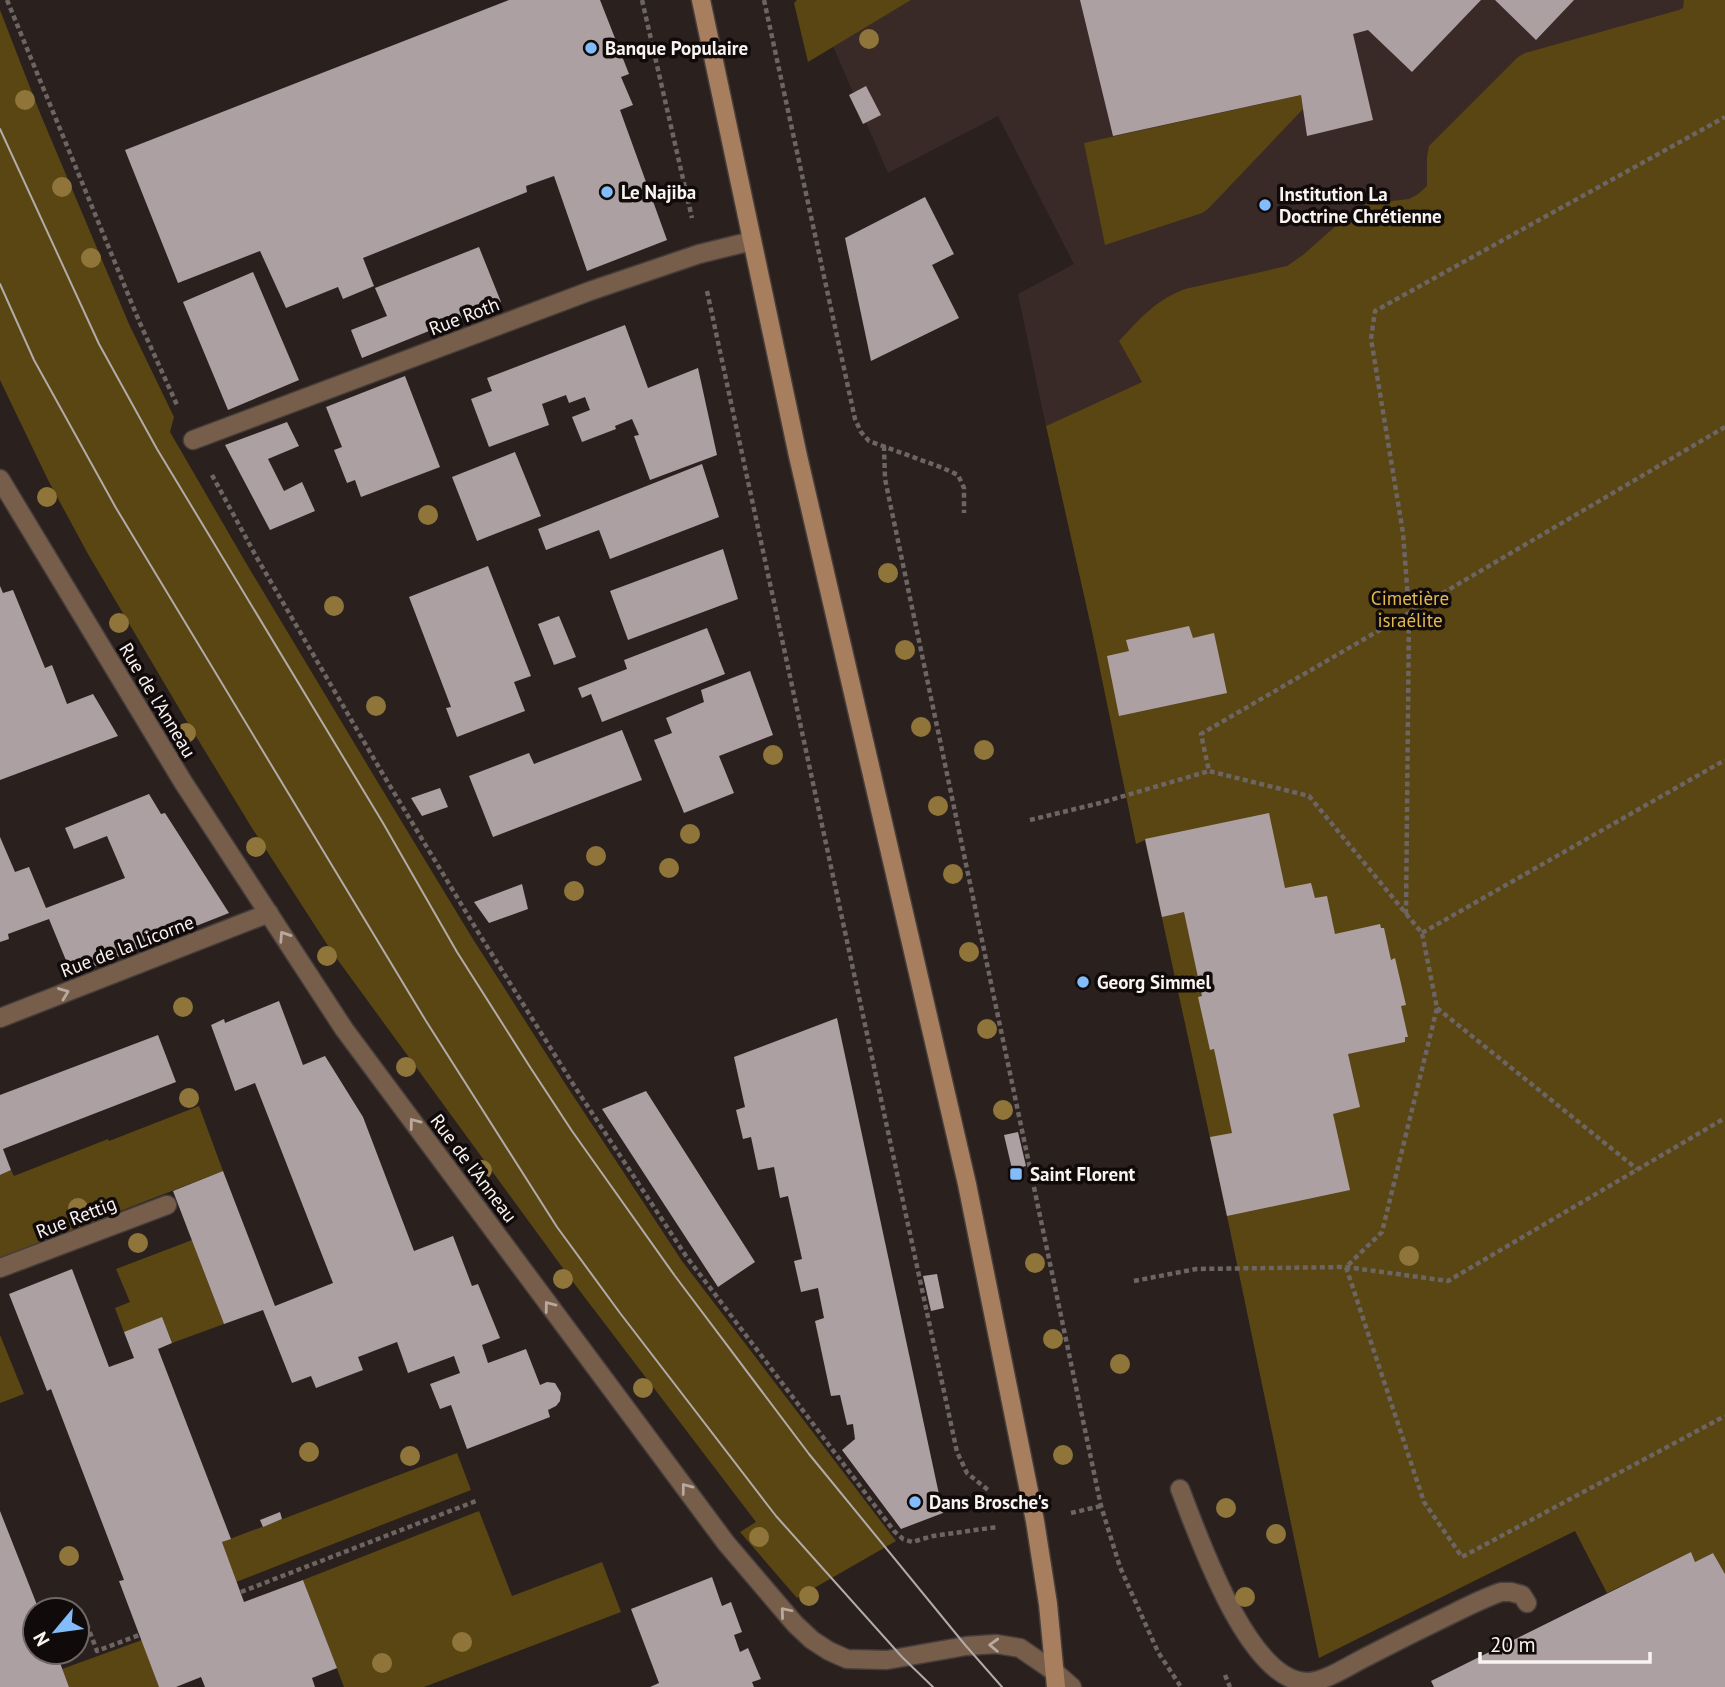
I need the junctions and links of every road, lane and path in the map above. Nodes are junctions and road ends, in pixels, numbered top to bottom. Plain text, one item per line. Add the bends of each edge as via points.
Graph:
1 (7, 0) edge
2 (642, 0) edge
3 (701, 0) edge
4 (764, 0) edge
5 (1725, 117) edge
6 (752, 241) junction
7 (699, 254) junction
8 (1725, 426) edge
9 (193, 440) junction
10 (884, 446) junction
11 (0, 479) edge
12 (964, 513) dead end
13 (1409, 613) junction
14 (1725, 760) edge
15 (1209, 771) junction
16 (1030, 820) dead end
17 (269, 913) junction
18 (1406, 915) junction
19 (1422, 933) junction
20 (1437, 1008) junction
21 (0, 1018) edge
22 (1725, 1118) edge
23 (1637, 1169) junction
24 (167, 1205) dead end
25 (1346, 1267) junction
26 (0, 1268) edge
27 (1134, 1282) dead end
28 (1725, 1416) edge
29 (1180, 1489) dead end
30 (476, 1501) dead end
31 (1101, 1506) junction
32 (1035, 1521) junction
33 (241, 1592) dead end
34 (1527, 1603) dead end
35 (91, 1635) edge
36 (139, 1635) dead end
37 (1055, 1680) edge
38 (1072, 1687) edge
39 (1181, 1687) edge

1 - 9 path
2 - 7 path
3 - 6 main road
4 - 10 path via 855,419 869,440
5 - 13 path via 1375,311 1371,339 1402,534
6 - 7 street, Rue Roth
6 - 32 main road via 964,1171
7 - 9 street, Rue Roth
7 - 32 path via 957,1452 977,1482
8 - 13 path
9 - 32 path via 381,771 573,1084 686,1256 894,1531 912,1542
10 - 12 path via 958,475 964,488
10 - 31 path via 885,479
11 - 17 street, Rue de l'Anneau via 183,782
13 - 15 path via 1201,734
13 - 18 path
14 - 19 path
15 - 16 path
15 - 18 path via 1309,796
21 -> 17 street, Rue de la Licorne
37 -> 17 street, Rue de l'Anneau via 1020,1648 996,1644 887,1660 847,1659 812,1640 795,1624 726,1543 345,1030
18 - 19 path
19 - 20 path
20 - 23 path
20 - 25 path via 1382,1233
22 - 23 path
23 - 25 path via 1448,1281
24 - 26 street, Rue Rettig
25 - 27 path via 1196,1269
25 - 28 path via 1424,1502 1462,1557
29 - 34 street via 1224,1594 1247,1636 1266,1661 1288,1677 1307,1682 1325,1678 1501,1592 1522,1595
30 - 33 path
31 - 32 path
31 - 39 path via 1120,1567 1158,1652
32 - 37 main road
35 - 36 path via 97,1651
37 - 38 street, Rue de l'Anneau

